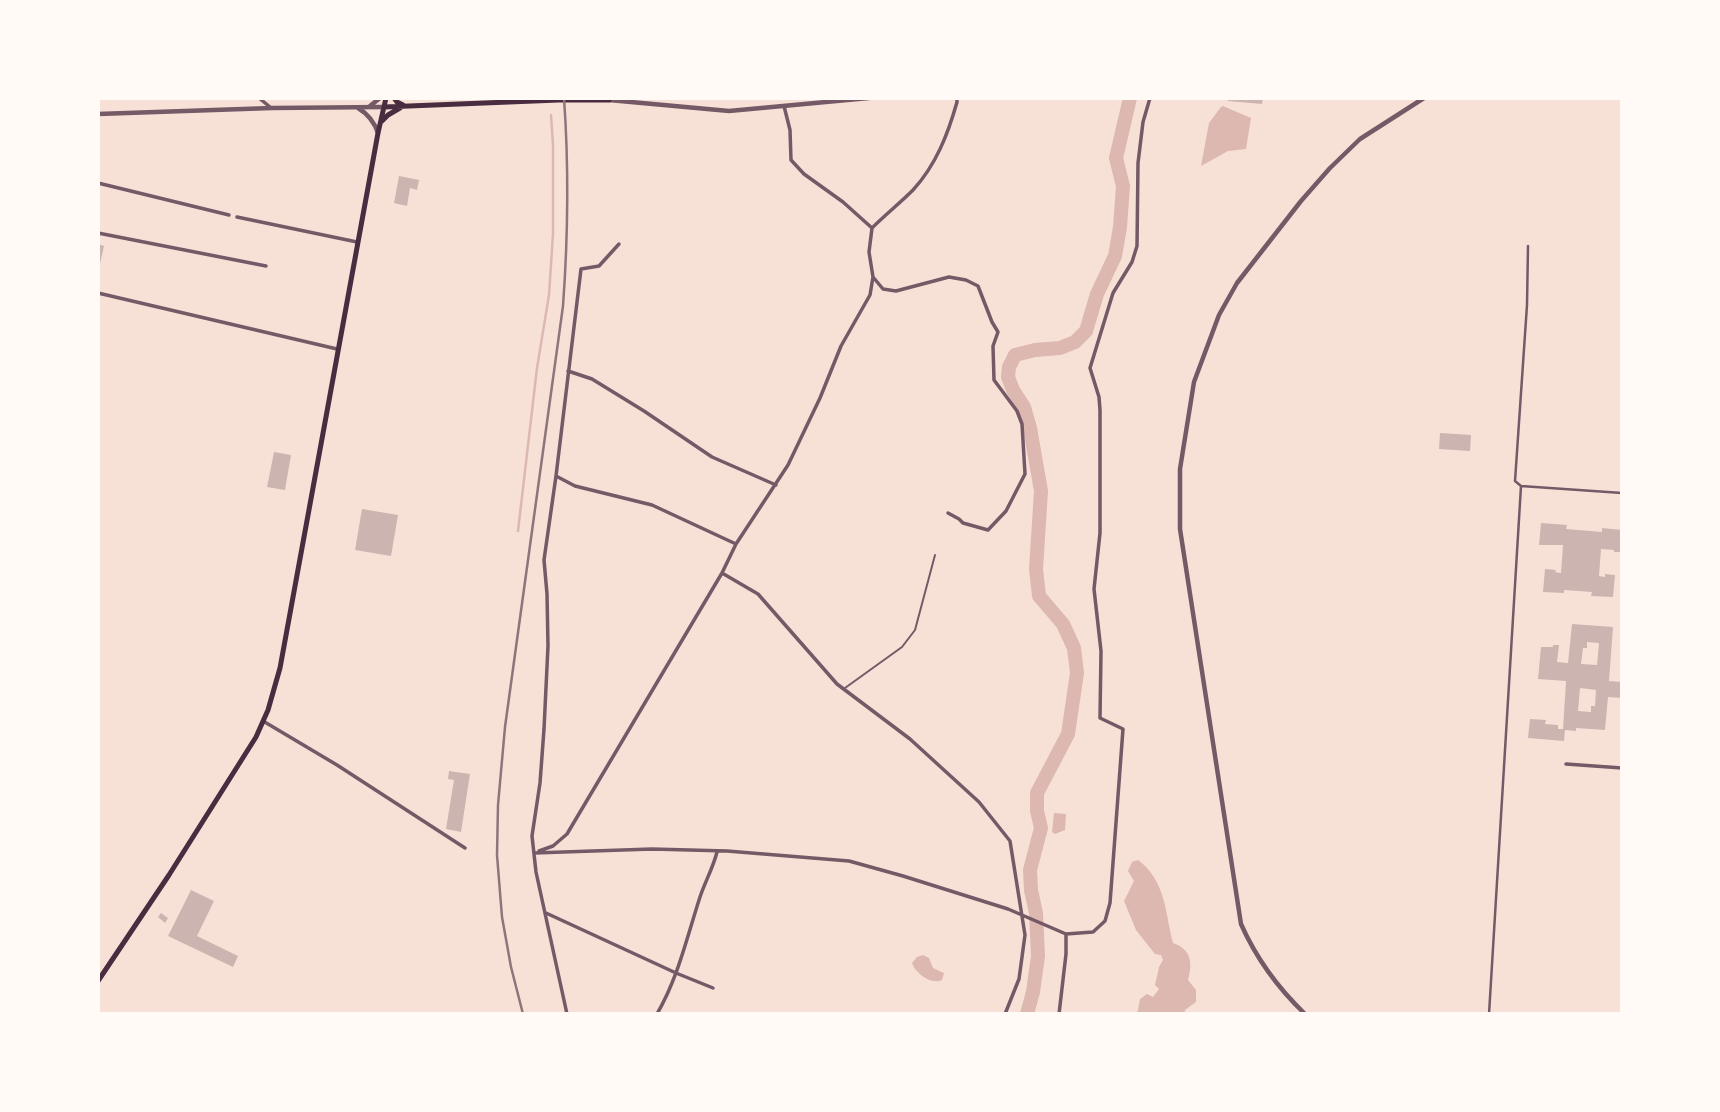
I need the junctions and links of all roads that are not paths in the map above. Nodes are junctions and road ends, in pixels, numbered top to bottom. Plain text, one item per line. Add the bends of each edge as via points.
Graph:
1 (258, 98) edge
2 (380, 98) edge
3 (386, 98) edge
4 (394, 98) edge
5 (869, 98) edge
6 (957, 98) edge
7 (1150, 98) edge
8 (1424, 98) edge
9 (608, 99) edge
10 (645, 101) edge
11 (1415, 101) edge
12 (406, 106) junction
13 (784, 106) junction
14 (357, 107) junction
15 (368, 107) junction
16 (384, 107) junction
17 (272, 108) junction
18 (98, 114) edge
19 (380, 123) junction
20 (378, 133) junction
21 (98, 183) edge
22 (229, 215) dead end
23 (237, 217) dead end
24 (872, 228) junction
25 (98, 233) edge
26 (359, 242) junction
27 (619, 244) dead end
28 (1528, 246) dead end
29 (266, 266) dead end
30 (873, 277) junction
31 (98, 293) edge
32 (339, 349) junction
33 (568, 371) junction
34 (556, 476) junction
35 (776, 485) junction
36 (1521, 486) junction
37 (1622, 493) edge
38 (948, 513) dead end
39 (736, 544) junction
40 (935, 555) dead end
41 (722, 573) junction
42 (845, 688) junction
43 (263, 721) junction
44 (1566, 764) dead end
45 (1622, 768) edge
46 (465, 848) dead end
47 (717, 852) junction
48 (534, 853) junction
49 (545, 912) junction
50 (1022, 916) junction
51 (1066, 934) junction
52 (676, 973) junction
53 (98, 981) edge
54 (713, 988) dead end
55 (567, 1014) edge
56 (657, 1014) edge
57 (1005, 1014) edge
58 (1059, 1014) edge
59 (1304, 1014) edge
60 (1489, 1014) edge

1 - 17 street
2 - 15 street
3 - 16 main road
4 - 12 main road
5 - 13 street
6 - 24 street via 938,155 914,189
7 - 51 street via 1138,163 1137,246 1113,293 1090,368 1100,410 1100,533 1094,589 1101,651 1100,718 1123,729 1110,903 1105,921 1093,932
8 - 11 street
9 - 10 street
9 - 12 main road
10 - 13 street via 729,111
11 - 59 street via 1360,139 1330,168 1237,283 1219,315 1194,382 1180,469 1180,529 1241,924 1256,954
12 - 16 main road
12 - 19 main road
13 - 24 street via 791,160
14 - 15 street
14 - 17 street
14 - 20 street via 371,117
15 - 16 street
16 - 19 main road
17 - 18 street
19 - 20 main road
20 - 26 main road
21 - 22 street
23 - 26 street
24 - 30 street via 869,253
25 - 29 street
26 - 32 main road
27 - 33 street via 599,266 581,269
28 - 36 street via 1514,467 1515,481
30 - 35 street via 870,295
30 - 38 street via 883,289 896,290 948,277 966,280 978,286 998,332 993,346 994,380 1022,424 1025,474 1006,511 988,530
31 - 32 street
32 - 43 main road via 280,668
33 - 34 street
33 - 35 street via 592,379 712,457
34 - 39 street via 575,486 652,505
34 - 48 street via 544,560 548,646 540,783 531,836
35 - 39 street
36 - 37 street
36 - 60 street
39 - 41 street
40 - 42 lane via 915,631 902,647
41 - 42 street via 758,594
41 - 48 street via 567,834
42 - 50 street via 979,802 1010,841
43 - 46 street
43 - 53 main road via 221,795
44 - 45 street
47 - 48 street
47 - 50 street via 849,861
47 - 52 street
48 - 49 street
49 - 52 street
49 - 55 street
50 - 51 street
50 - 57 street via 1025,935 1018,979
51 - 58 street
52 - 54 street
52 - 56 street

